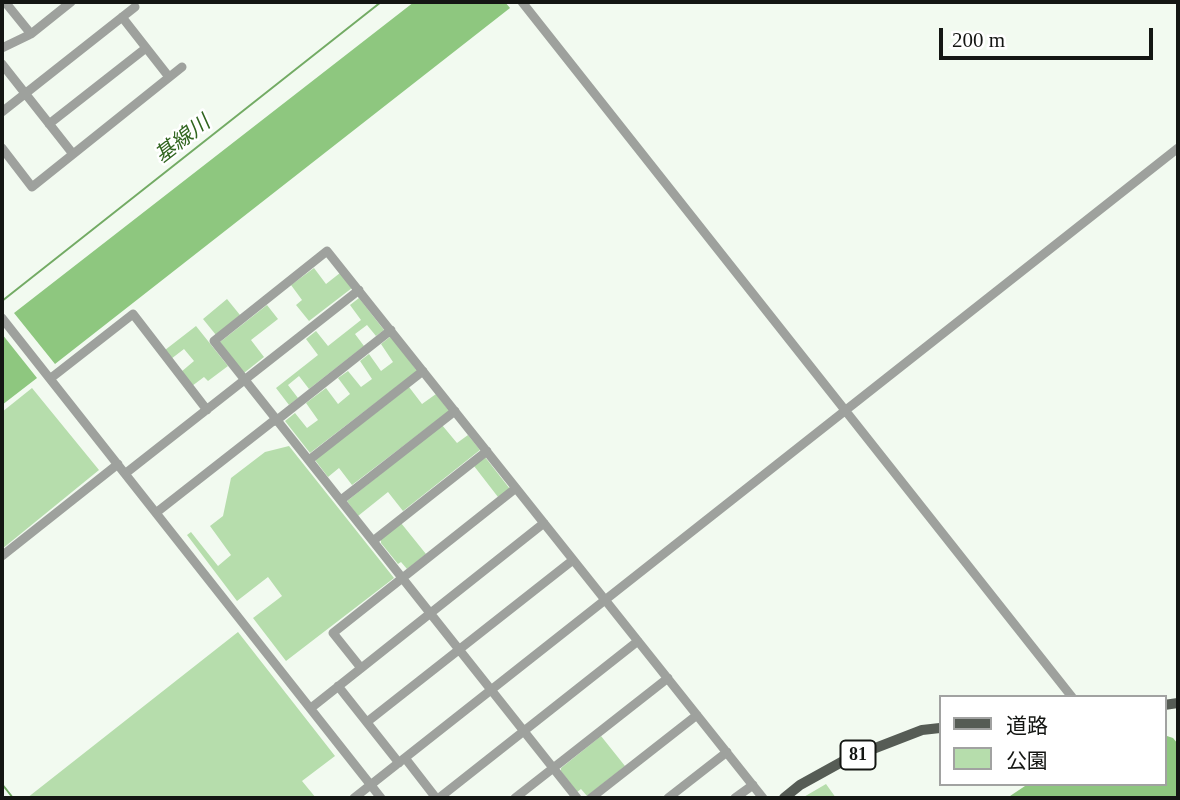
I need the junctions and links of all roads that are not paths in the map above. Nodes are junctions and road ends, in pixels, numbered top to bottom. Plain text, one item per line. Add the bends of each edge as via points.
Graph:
1 (5, 2) edge
2 (71, 2) edge
3 (522, 2) edge
4 (58, 6) edge
5 (135, 7) dead end
6 (122, 18) junction
7 (31, 34) junction
8 (2, 48) edge
9 (146, 48) junction
10 (2, 64) edge
11 (182, 68) dead end
12 (169, 77) junction
13 (25, 94) junction
14 (2, 112) edge
15 (49, 124) junction
16 (2, 148) edge
17 (1178, 148) edge
18 (73, 154) junction
19 (359, 290) junction
20 (2, 319) edge
21 (391, 330) junction
22 (423, 371) junction
23 (51, 378) junction
24 (245, 380) junction
25 (207, 410) junction
26 (455, 411) junction
27 (845, 411) junction
28 (277, 420) junction
29 (487, 451) junction
30 (309, 460) junction
31 (118, 464) junction
32 (126, 473) junction
33 (516, 488) junction
34 (341, 500) junction
35 (157, 512) junction
36 (544, 523) junction
37 (373, 541) junction
38 (2, 556) edge
39 (573, 560) junction
40 (403, 579) junction
41 (606, 600) junction
42 (430, 614) junction
43 (638, 640) junction
44 (459, 650) junction
45 (362, 668) junction
46 (667, 678) junction
47 (338, 686) junction
48 (491, 690) junction
49 (1070, 695) edge
50 (311, 708) junction
51 (697, 715) junction
52 (367, 722) junction
53 (939, 728) edge
54 (524, 732) junction
55 (726, 752) junction
56 (402, 761) junction
57 (553, 768) junction
58 (371, 785) junction
59 (752, 785) junction
60 (354, 798) edge
61 (382, 798) edge
62 (438, 798) edge
63 (515, 798) edge
64 (577, 798) edge
65 (591, 798) edge
66 (668, 798) edge
67 (735, 798) edge
68 (763, 798) edge
69 (784, 798) edge

1 - 7 street
2 - 4 street
3 - 27 street
4 - 7 street
5 - 6 street
6 - 9 street
6 - 13 street
7 - 8 street
9 - 12 street
9 - 15 street
10 - 13 street
11 - 12 street
12 - 18 street
13 - 14 street
13 - 15 street
15 - 18 street
16 - 18 street via 32,187
17 - 27 street
19 - 21 street
19 - 24 street
19 - 24 street via 327,251 214,341
20 - 23 street
21 - 22 street
21 - 28 street
22 - 26 street
22 - 30 street
23 - 25 street via 133,314
23 - 31 street
24 - 25 street
24 - 28 street
25 - 32 street
26 - 29 street
26 - 34 street
27 - 41 street
27 - 49 street
28 - 30 street
28 - 35 street
29 - 33 street
29 - 37 street
30 - 34 street
31 - 32 street
31 - 38 street
32 - 35 street
33 - 36 street
33 - 40 street
34 - 37 street
35 - 50 street
36 - 39 street
36 - 42 street
37 - 40 street
39 - 41 street
39 - 44 street
40 - 42 street
40 - 45 street via 333,633
41 - 43 street
41 - 48 street
42 - 44 street
42 - 45 street
43 - 46 street
43 - 54 street
44 - 48 street
44 - 52 street
45 - 47 street
46 - 51 street
46 - 57 street
47 - 50 street
47 - 52 street
48 - 54 street
48 - 56 street
50 - 58 street
51 - 55 street
51 - 65 street
52 - 56 street
53 - 69 main road, 81 via 922,730 847,759
54 - 57 street
54 - 62 street
55 - 59 street
55 - 66 street
56 - 58 street
56 - 62 street
57 - 63 street
57 - 64 street
58 - 60 street
58 - 61 street
59 - 67 street
59 - 68 street

